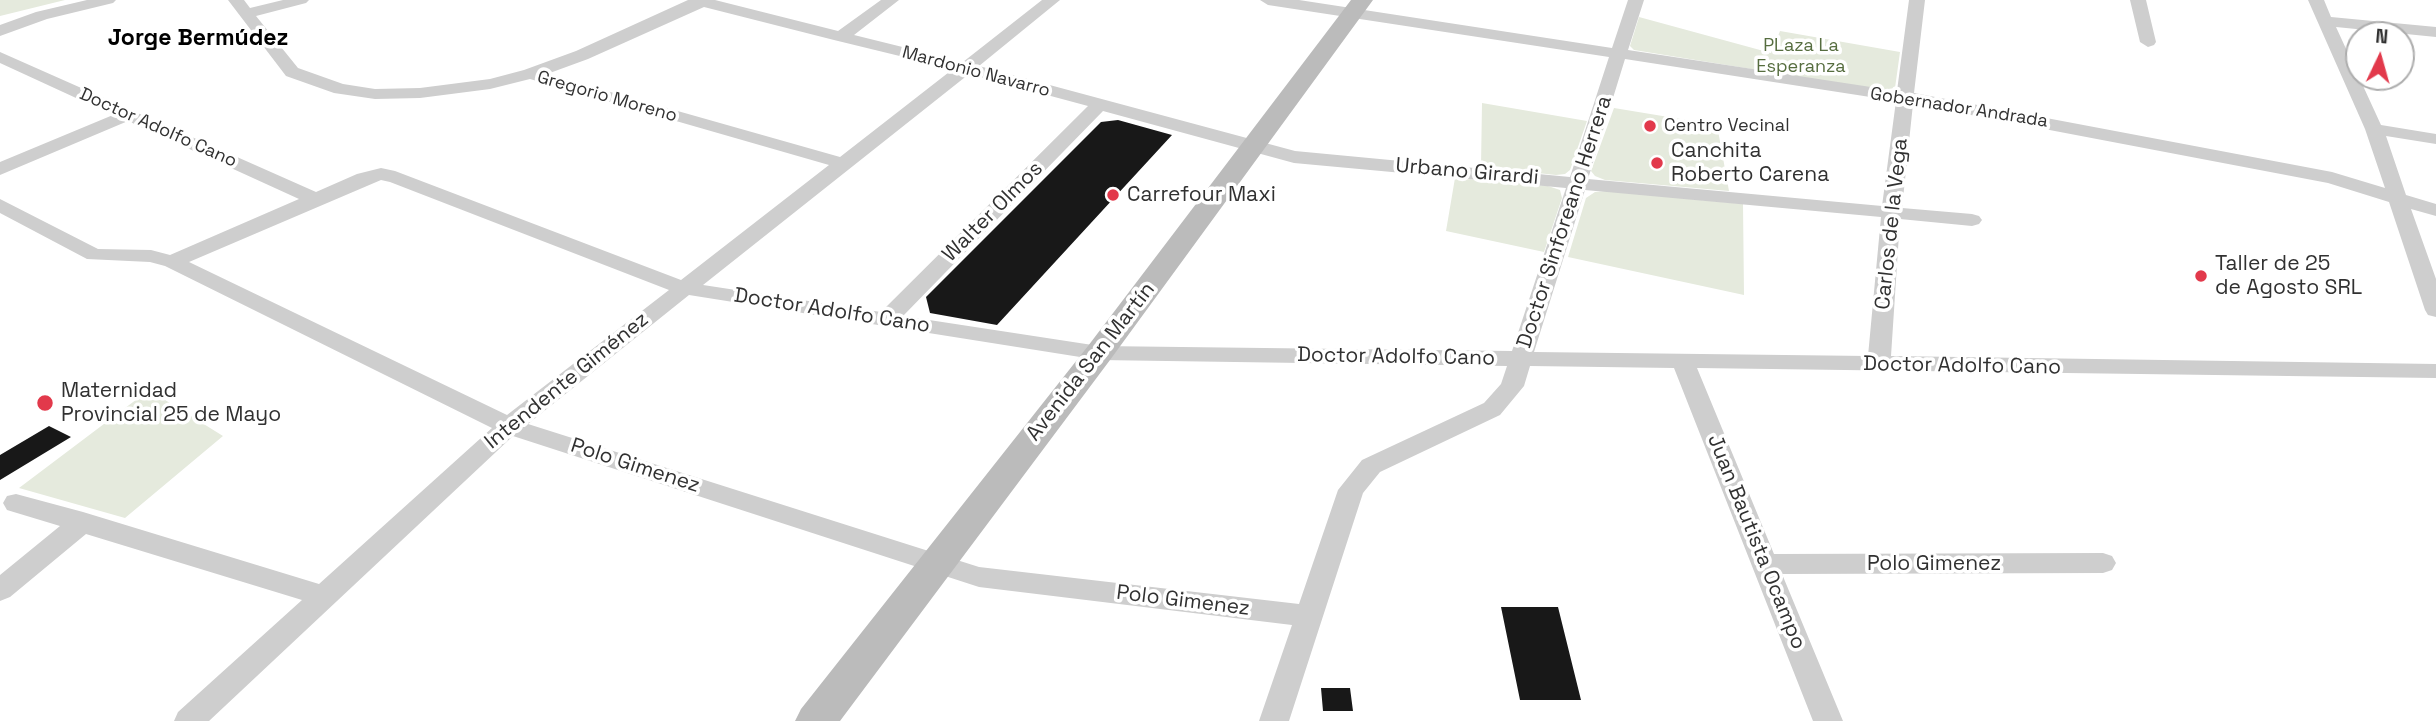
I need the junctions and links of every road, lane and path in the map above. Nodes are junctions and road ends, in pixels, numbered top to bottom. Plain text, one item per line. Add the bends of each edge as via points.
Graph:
1 (108, 0) edge
2 (301, 0) edge
3 (891, 0) edge
4 (1052, 0) edge
5 (1268, 0) edge
6 (1636, 0) edge
7 (1917, 0) edge
8 (2138, 0) edge
9 (2316, 0) edge
10 (702, 1) edge
11 (242, 7) edge
12 (1357, 7) edge
13 (2328, 22) junction
14 (0, 31) edge
15 (2436, 32) edge
16 (840, 37) junction
17 (2148, 43) dead end
18 (1619, 54) junction
19 (0, 57) edge
20 (968, 68) junction
21 (530, 75) junction
22 (1905, 98) junction
23 (1099, 105) junction
24 (128, 115) junction
25 (2374, 129) junction
26 (2436, 139) edge
27 (1255, 147) junction
28 (845, 164) junction
29 (0, 169) edge
30 (1577, 183) junction
31 (315, 199) junction
32 (2400, 200) junction
33 (0, 205) edge
34 (2436, 210) edge
35 (1891, 213) junction
36 (1972, 220) dead end
37 (172, 262) junction
38 (683, 288) junction
39 (2436, 310) edge
40 (887, 319) junction
41 (1099, 353) junction
42 (1521, 359) junction
43 (1683, 362) junction
44 (1879, 365) junction
45 (2436, 371) edge
46 (509, 426) junction
47 (16, 503) dead end
48 (83, 522) junction
49 (2103, 563) dead end
50 (935, 564) junction
51 (1766, 564) junction
52 (0, 590) edge
53 (326, 597) junction
54 (1307, 616) junction
55 (189, 721) edge
56 (816, 721) edge
57 (1274, 721) edge
58 (1828, 721) edge

1 - 14 street via 42,15
2 - 11 street
3 - 16 street
4 - 20 street, Intendente Giménez
5 - 12 street, Gobernador Andrada
6 - 18 street, Doctor Sinforeano Herrera
7 - 22 street, Carlos de la Vega
8 - 17 street
9 - 13 street
10 - 16 street, Mardonio Navarro
10 - 21 street
11 - 21 street, Gregorio Moreno via 292,72 340,89 420,93
12 - 18 street, Gobernador Andrada
12 - 27 main road, Avenida San Martín
13 - 15 street
13 - 25 street
16 - 20 street, Mardonio Navarro
18 - 22 street, Gobernador Andrada
18 - 30 street, Doctor Sinforeano Herrera
19 - 24 street, Doctor Adolfo Cano
20 - 23 street, Mardonio Navarro
20 - 28 street, Intendente Giménez
21 - 28 street, Gregorio Moreno
22 - 32 street, Gobernador Andrada via 2332,178
22 - 35 street, Carlos de la Vega
23 - 27 street, Mardonio Navarro
23 - 40 street, Walter Olmos
24 - 29 street
24 - 31 street, Doctor Adolfo Cano
25 - 26 street
25 - 32 street
27 - 30 street, Urbano Girardi via 1294,157
27 - 41 main road, Avenida San Martín
28 - 38 street, Intendente Giménez
30 - 35 street, Urbano Girardi
30 - 42 street, Doctor Sinforeano Herrera
31 - 37 street
31 - 38 street, Doctor Adolfo Cano via 364,178 395,177
32 - 34 street, Gobernador Andrada
32 - 39 street
33 - 37 street, Polo Gimenez via 94,255 151,256
35 - 36 street, Urbano Girardi
35 - 44 street, Carlos de la Vega
37 - 46 street, Polo Gimenez
38 - 40 street, Doctor Adolfo Cano
38 - 46 street, Intendente Giménez
40 - 41 street, Doctor Adolfo Cano
41 - 42 street, Doctor Adolfo Cano
41 - 50 main road, Avenida San Martín
42 - 43 street, Doctor Adolfo Cano
42 - 54 street, Doctor Sinforeano Herrera via 1513,386 1492,409 1371,466 1351,490
43 - 44 street, Doctor Adolfo Cano
43 - 51 street, Juan Bautista Ocampo
44 - 45 street, Doctor Adolfo Cano
46 - 50 street, Polo Gimenez
46 - 53 street, Intendente Giménez
47 - 48 street
48 - 52 street
48 - 53 street
49 - 51 street, Polo Gimenez
50 - 54 street, Polo Gimenez via 979,577
50 - 56 main road, Avenida San Martín
51 - 58 street, Juan Bautista Ocampo
53 - 55 street, Intendente Giménez
54 - 57 street, Doctor Sinforeano Herrera

